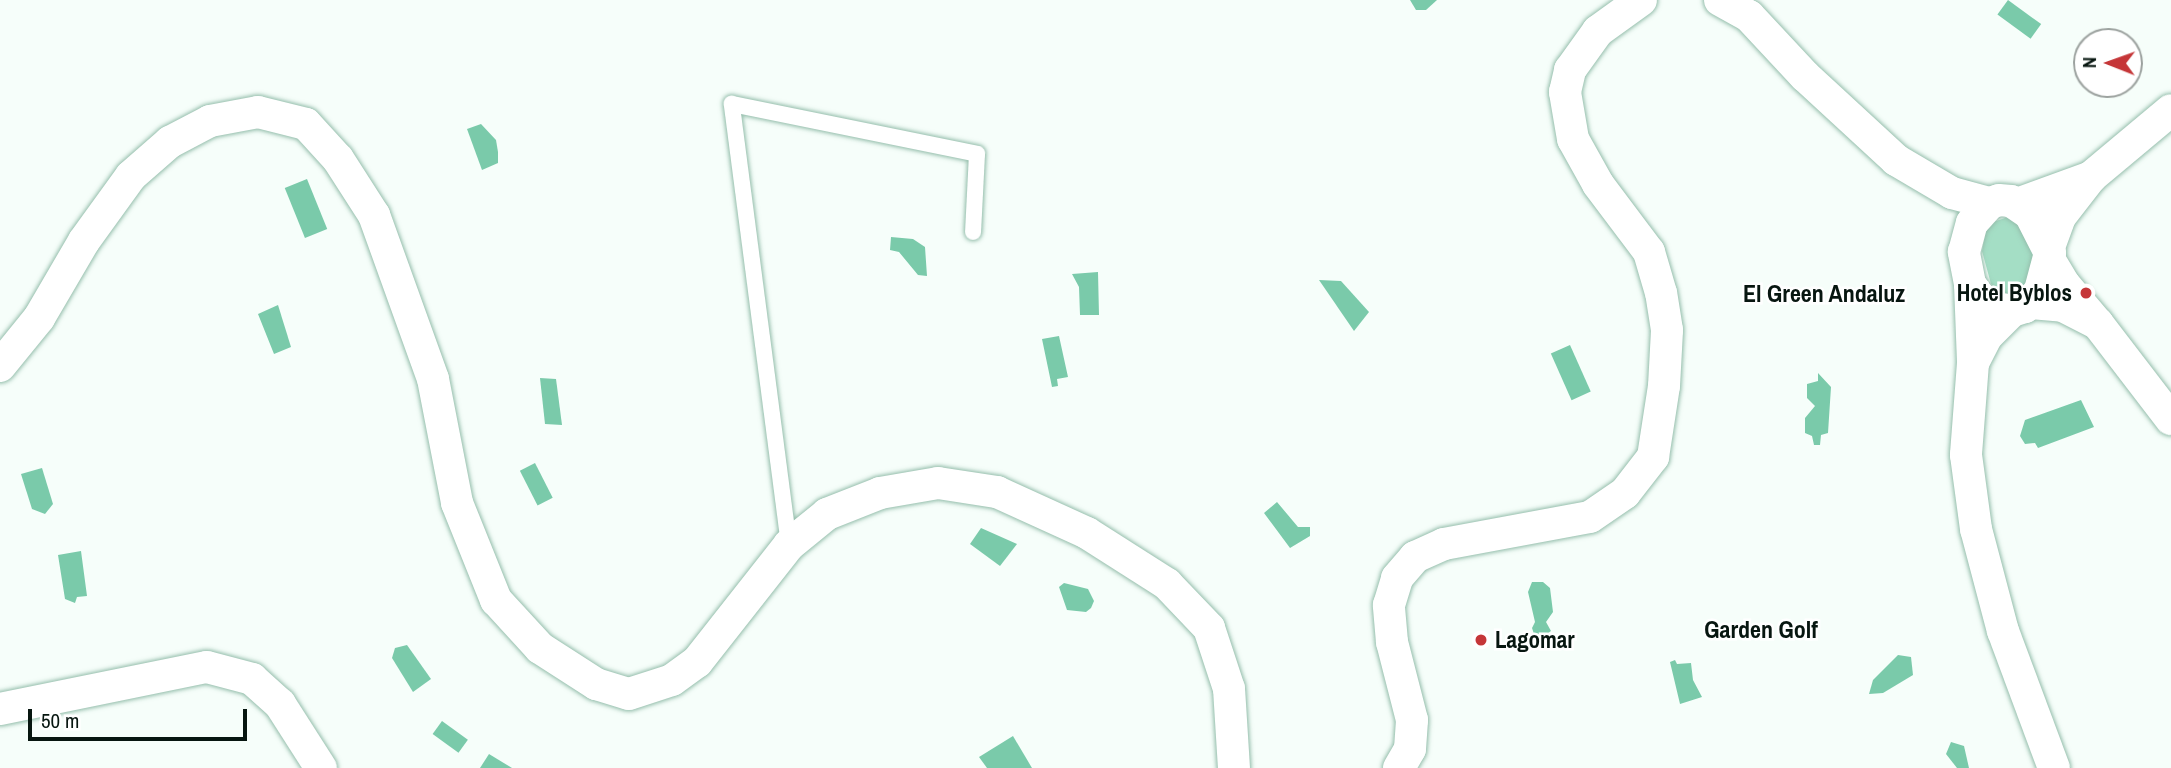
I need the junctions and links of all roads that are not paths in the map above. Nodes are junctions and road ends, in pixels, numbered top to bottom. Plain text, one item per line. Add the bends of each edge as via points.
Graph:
1 (1641, 0) edge
2 (1720, 0) edge
3 (1763, 0) edge
4 (1766, 33) junction
5 (2171, 110) edge
6 (2091, 177) junction
7 (2004, 204) junction
8 (973, 232) dead end
9 (2049, 254) junction
10 (1970, 284) junction
11 (2021, 307) junction
12 (2098, 324) junction
13 (1973, 363) junction
14 (0, 366) edge
15 (2171, 419) edge
16 (789, 545) junction
17 (0, 709) edge
18 (321, 768) edge
19 (1234, 768) edge
20 (1399, 768) edge
21 (2054, 768) edge

1 - 20 street via 1598,31 1570,70 1565,92 1573,139 1598,184 1650,252 1661,293 1667,330 1653,457 1625,493 1590,517 1444,544 1415,557 1397,578 1388,605 1392,642 1412,720 1410,749
2 - 4 street via 1749,16
3 - 4 street
4 - 7 street via 1805,76 1896,160 1952,193
5 - 6 street
6 - 7 street
6 - 9 street via 2060,217
7 - 9 street via 2041,229
7 - 10 street via 1965,236
8 - 16 lane via 977,154 732,104
9 - 11 street via 2040,292
9 - 12 street
10 - 11 street via 1989,305
10 - 13 street
11 - 12 street via 2063,306
11 - 13 street via 1987,337
12 - 15 street
13 - 21 street via 1966,455 1976,529 2003,631
14 - 16 street via 39,318 84,241 131,176 170,142 200,126 258,112 306,124 338,159 374,215 433,379 457,503 496,600 540,648 596,684 629,694 672,680 697,662
16 - 19 street via 828,514 880,493 938,483 997,492 1087,533 1167,584 1209,628 1229,689
17 - 18 street via 207,667 252,679 280,704

